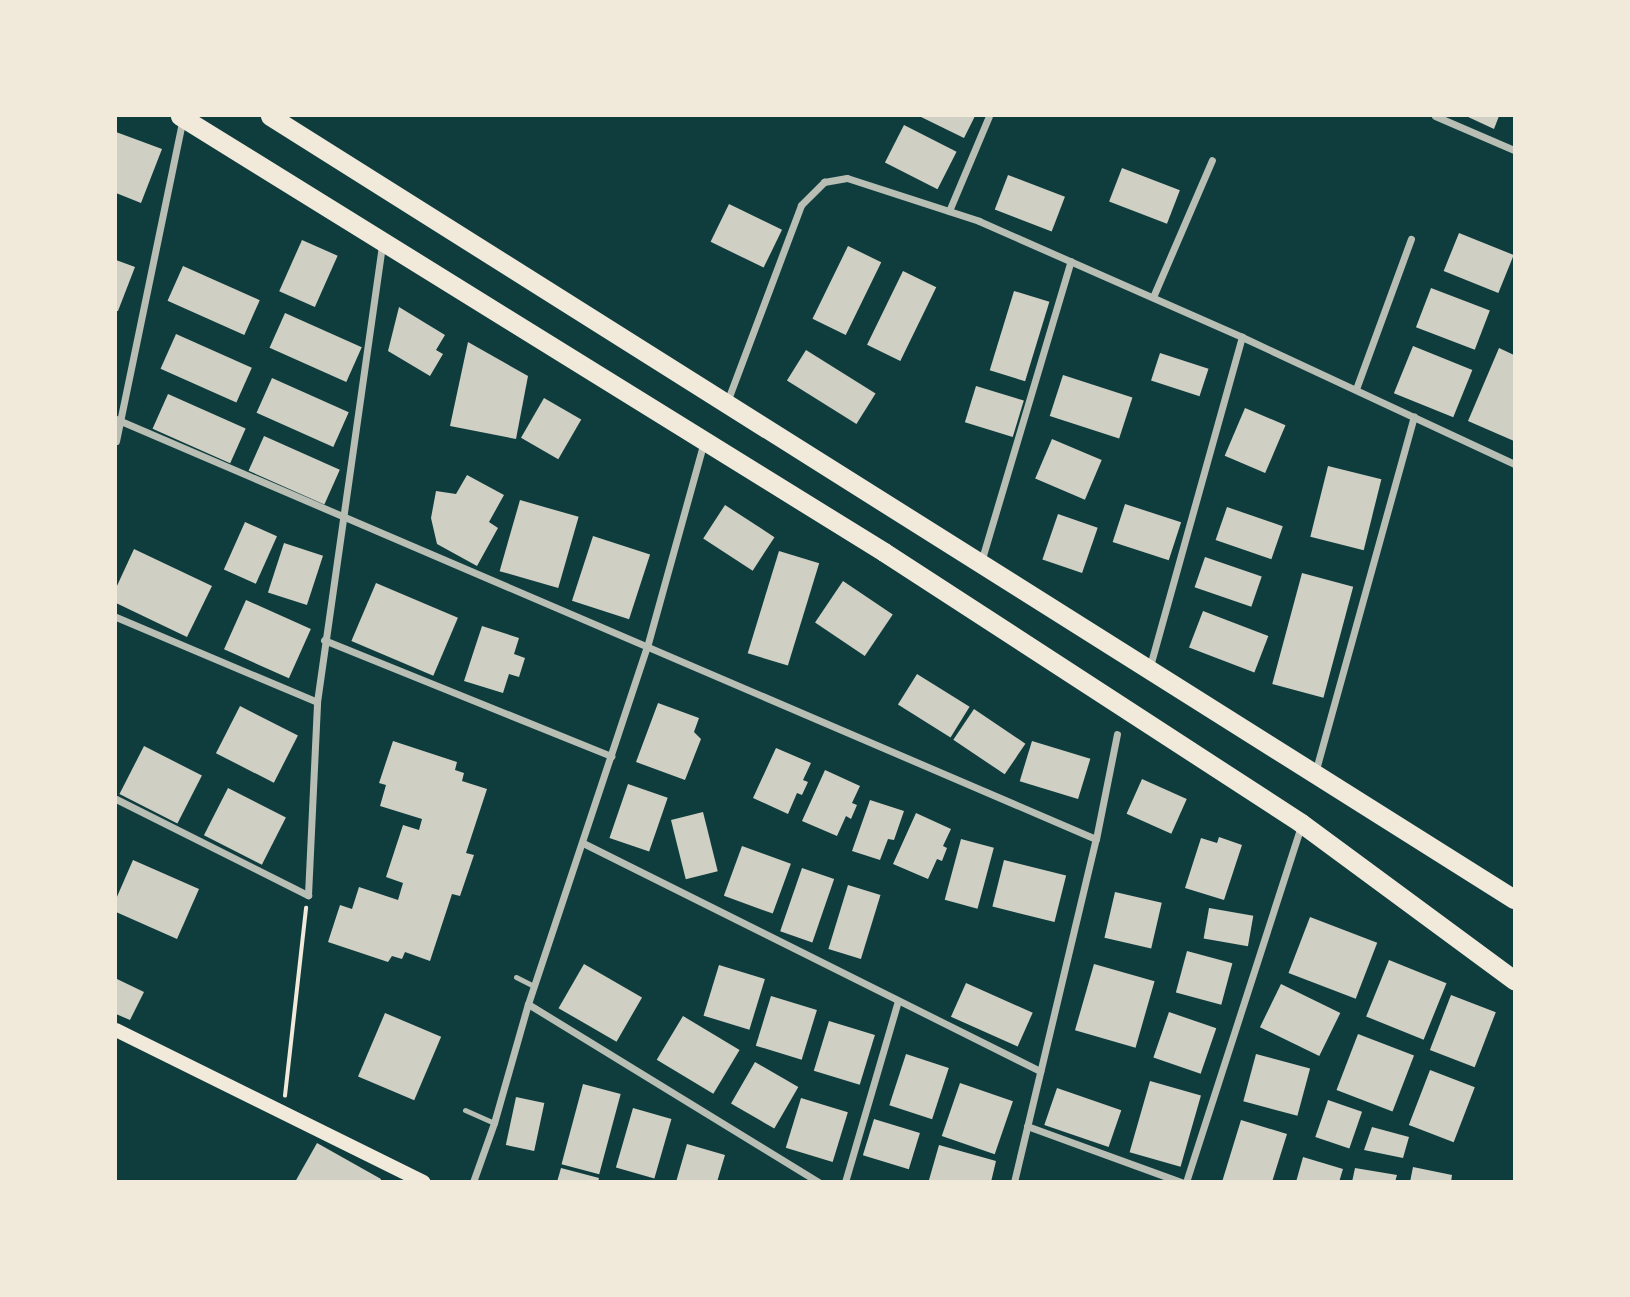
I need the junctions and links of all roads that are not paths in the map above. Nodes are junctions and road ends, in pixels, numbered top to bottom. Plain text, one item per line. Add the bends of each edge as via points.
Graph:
1 (270, 116) edge
2 (989, 116) edge
3 (1435, 116) edge
4 (182, 117) edge
5 (1514, 150) edge
6 (1212, 160) dead end
7 (949, 211) junction
8 (1411, 239) dead end
9 (383, 241) junction
10 (1071, 261) junction
11 (1153, 297) junction
12 (1242, 337) junction
13 (1356, 389) junction
14 (726, 404) junction
15 (1414, 416) junction
16 (117, 420) edge
17 (704, 440) junction
18 (116, 441) edge
19 (1514, 464) edge
20 (342, 516) junction
21 (981, 564) junction
22 (116, 617) edge
23 (324, 640) junction
24 (647, 647) junction
25 (1149, 670) junction
26 (317, 702) junction
27 (1117, 734) dead end
28 (611, 756) junction
29 (1314, 775) junction
30 (116, 799) edge
31 (1301, 823) junction
32 (1096, 839) junction
33 (583, 843) junction
34 (1514, 899) edge
35 (516, 977) dead end
36 (1514, 980) edge
37 (534, 986) junction
38 (898, 1001) junction
39 (528, 1004) junction
40 (116, 1030) edge
41 (1040, 1072) junction
42 (465, 1110) dead end
43 (494, 1123) junction
44 (1027, 1126) junction
45 (424, 1181) edge
46 (473, 1181) edge
47 (819, 1181) edge
48 (845, 1181) edge
49 (1014, 1181) edge
50 (1181, 1181) edge
51 (1186, 1181) edge

1 - 14 highway
2 - 7 street
3 - 5 street
4 - 9 highway
4 - 16 street
6 - 11 street
7 - 10 street
7 - 14 street via 847,178 824,182 801,205
8 - 13 street
9 - 17 highway
9 - 20 street
10 - 11 street
10 - 21 street
11 - 12 street
12 - 13 street
12 - 25 street
13 - 15 street
14 - 21 highway
15 - 19 street
15 - 29 street
16 - 18 street
16 - 20 street
17 - 24 street
17 - 31 highway via 896,559
20 - 23 street
20 - 24 street
21 - 25 highway
22 - 26 street
23 - 26 street
23 - 28 street
24 - 28 street
24 - 32 street
25 - 29 highway
26 - 30 street via 307,895
27 - 32 street
28 - 33 street
29 - 34 highway
31 - 36 highway
31 - 51 street
32 - 41 street
33 - 37 street
33 - 38 street
35 - 37 lane
37 - 39 street
38 - 41 street
38 - 48 street
39 - 43 street
39 - 47 street
40 - 45 main road
41 - 44 street
42 - 43 lane
43 - 46 street
44 - 49 street
44 - 50 street

